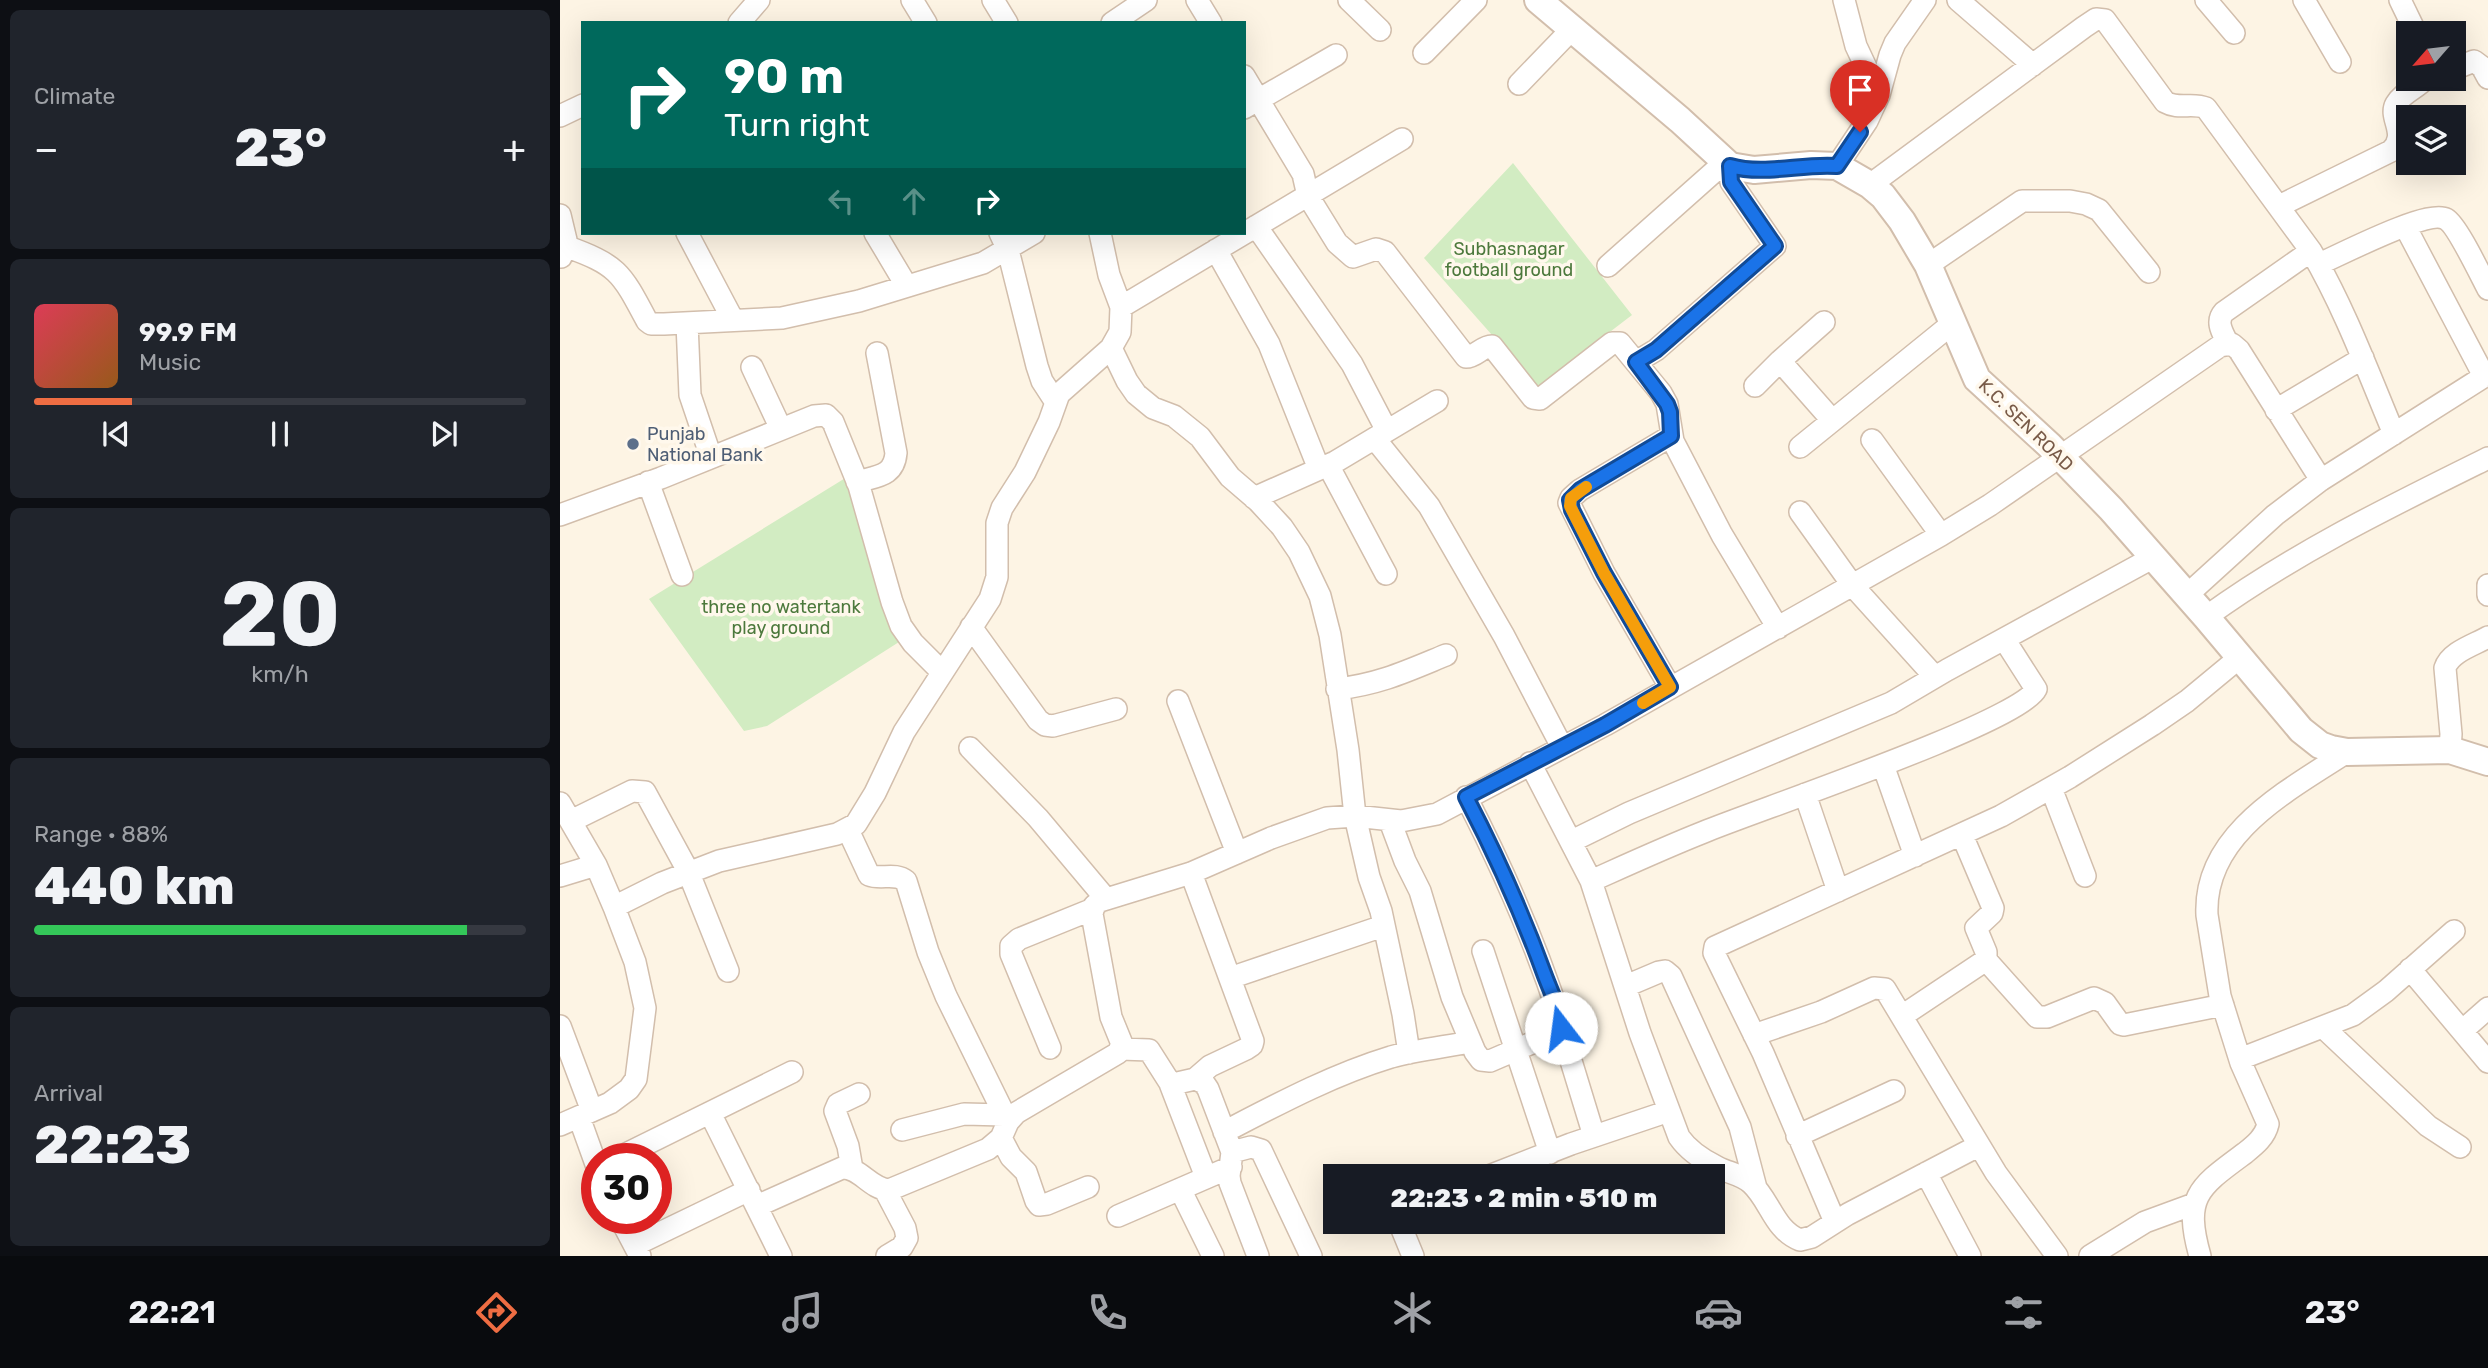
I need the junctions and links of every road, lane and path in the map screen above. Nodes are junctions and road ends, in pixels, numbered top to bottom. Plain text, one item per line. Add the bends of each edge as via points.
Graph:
1 (759, 0) edge
2 (912, 0) edge
3 (993, 0) edge
4 (1146, 0) edge
5 (1197, 0) edge
6 (1349, 0) edge
7 (1476, 0) edge
8 (1538, 0) edge
9 (1844, 0) edge
10 (1925, 0) edge
11 (1958, 0) edge
12 (2206, 0) edge
13 (2304, 0) edge
14 (2400, 0) edge
15 (1116, 16) edge
16 (740, 21) edge
17 (925, 21) edge
18 (1006, 21) edge
19 (1210, 21) edge
20 (2410, 21) edge
21 (1572, 29) junction
22 (1380, 30) dead end
23 (2234, 33) dead end
24 (1424, 53) dead end
25 (1336, 55) dead end
26 (2340, 62) dead end
27 (2466, 64) edge
28 (2033, 65) junction
29 (2488, 78) edge
30 (1246, 84) edge
31 (1519, 84) dead end
32 (2412, 91) edge
33 (1879, 95) junction
34 (1251, 104) edge
35 (581, 106) edge
36 (560, 116) edge
37 (1402, 139) dead end
38 (1728, 164) junction
39 (1837, 166) junction
40 (1870, 185) junction
41 (1308, 197) junction
42 (2279, 206) junction
43 (560, 215) edge
44 (1256, 226) junction
45 (2405, 226) junction
46 (1246, 232) edge
47 (688, 235) edge
48 (876, 235) edge
49 (1026, 235) edge
50 (1100, 235) edge
51 (1241, 235) edge
52 (1004, 241) edge
53 (1216, 250) junction
54 (562, 252) edge
55 (2315, 258) junction
56 (1928, 265) junction
57 (1608, 266) dead end
58 (2149, 272) dead end
59 (906, 285) junction
60 (2488, 289) edge
61 (1121, 307) junction
62 (733, 320) junction
63 (1824, 322) dead end
64 (687, 323) junction
65 (1953, 323) junction
66 (2228, 344) junction
67 (1111, 348) junction
68 (877, 353) dead end
69 (2362, 358) junction
70 (1780, 361) junction
71 (1636, 362) junction
72 (752, 367) dead end
73 (2486, 375) edge
74 (1755, 386) dead end
75 (1055, 401) junction
76 (1437, 401) dead end
77 (2276, 410) junction
78 (1832, 420) junction
79 (781, 429) junction
80 (2394, 434) junction
81 (1381, 435) junction
82 (1671, 436) junction
83 (1871, 440) dead end
84 (1800, 447) dead end
85 (711, 457) junction
86 (2061, 457) junction
87 (2488, 458) edge
88 (1324, 467) junction
89 (2321, 480) junction
90 (857, 481) junction
91 (648, 482) junction
92 (1254, 498) junction
93 (1800, 512) dead end
94 (560, 514) edge
95 (1941, 535) junction
96 (2154, 557) junction
97 (1386, 574) dead end
98 (682, 575) dead end
99 (2488, 585) edge
100 (1853, 586) junction
101 (2187, 595) junction
102 (2488, 595) edge
103 (2206, 617) junction
104 (971, 627) junction
105 (1777, 628) junction
106 (2488, 637) edge
107 (2004, 639) junction
108 (1446, 655) dead end
109 (2239, 658) junction
110 (942, 672) junction
111 (1936, 677) junction
112 (1670, 687) junction
113 (1337, 689) junction
114 (1178, 701) dead end
115 (1116, 709) dead end
116 (1562, 747) junction
117 (970, 748) dead end
118 (2450, 750) junction
119 (2347, 752) junction
120 (2488, 762) edge
121 (1531, 763) junction
122 (1883, 765) junction
123 (2051, 788) junction
124 (1805, 794) junction
125 (1466, 797) junction
126 (565, 812) edge
127 (1355, 816) junction
128 (1390, 821) junction
129 (848, 830) junction
130 (1962, 835) junction
131 (1572, 841) junction
132 (1237, 853) junction
133 (1915, 856) junction
134 (596, 865) junction
135 (688, 871) junction
136 (1191, 873) junction
137 (560, 876) edge
138 (2085, 876) dead end
139 (1591, 881) junction
140 (1838, 891) junction
141 (1100, 904) junction
142 (614, 907) junction
143 (1383, 926) junction
144 (2454, 931) dead end
145 (1483, 951) dead end
146 (1986, 960) junction
147 (2410, 970) junction
148 (728, 971) dead end
149 (1230, 978) junction
150 (1626, 986) junction
151 (2223, 1005) junction
152 (2488, 1008) edge
153 (1902, 1016) junction
154 (560, 1026) edge
155 (1561, 1028) junction
156 (2324, 1028) junction
157 (2462, 1031) junction
158 (1754, 1035) junction
159 (1471, 1042) junction
160 (1050, 1048) dead end
161 (1121, 1049) junction
162 (1515, 1051) junction
163 (1409, 1053) junction
164 (2240, 1059) junction
165 (2488, 1062) edge
166 (792, 1072) dead end
167 (1195, 1079) junction
168 (1169, 1081) junction
169 (1894, 1091) dead end
170 (859, 1094) dead end
171 (1669, 1111) junction
172 (710, 1113) junction
173 (577, 1118) edge
174 (1004, 1125) junction
175 (902, 1130) dead end
176 (1594, 1136) junction
177 (1797, 1136) junction
178 (587, 1143) edge
179 (649, 1143) edge
180 (1978, 1146) junction
181 (2460, 1147) dead end
182 (1229, 1150) junction
183 (1550, 1153) junction
184 (1521, 1164) edge
185 (852, 1169) junction
186 (1926, 1173) junction
187 (1206, 1177) junction
188 (1088, 1187) dead end
189 (1756, 1188) junction
190 (1180, 1189) junction
191 (886, 1190) junction
192 (753, 1198) junction
193 (2194, 1203) junction
194 (1118, 1216) dead end
195 (1835, 1222) junction
196 (628, 1234) edge
197 (1404, 1234) edge
198 (637, 1251) edge
199 (781, 1256) edge
200 (887, 1256) edge
201 (1213, 1256) edge
202 (1258, 1256) edge
203 (1311, 1256) edge
204 (1413, 1256) edge
205 (1970, 1256) edge
206 (2057, 1256) edge
207 (2090, 1256) edge
208 (2200, 1256) edge

1 - 16 street
2 - 17 street
3 - 18 street
4 - 15 street
5 - 19 street
6 - 22 street
7 - 24 street
8 - 21 street
9 - 33 street via 1856,46
10 - 33 street via 1895,43
11 - 28 street
12 - 23 street
13 - 26 street
14 - 20 street
21 - 31 street
21 - 38 street
25 - 34 street
27 - 29 street via 2474,61
28 - 40 street
28 - 42 street via 2096,19 2105,20 2165,102 2174,107 2198,104 2206,108
30 - 34 street
32 - 42 street via 2393,108 2399,137 2391,151
33 - 39 street
34 - 41 street via 1303,174
35 - 36 street
37 - 41 street
38 - 39 street, K.C. SEN ROAD via 1754,170
38 - 57 street
38 - 71 street via 1731,182 1775,246 1656,350
39 - 40 street, K.C. SEN ROAD
40 - 56 street, K.C. SEN ROAD via 1902,221
41 - 44 street
41 - 71 street via 1343,250 1353,257 1376,249 1385,252 1466,357 1492,346 1533,398 1540,399 1612,343 1620,343
42 - 55 street
43 - 54 street via 565,232
44 - 46 street
44 - 81 street via 1352,364
45 - 55 street
45 - 60 street via 2427,218 2447,219
45 - 73 street
47 - 62 street
48 - 59 street
49 - 52 street
50 - 61 street
51 - 53 street
52 - 59 street via 962,270
52 - 75 street via 1037,366
53 - 61 street
53 - 88 street via 1269,344
54 - 64 street via 594,257 619,273 650,324
55 - 66 street via 2224,312 2219,323
55 - 69 street
56 - 58 street via 2022,201 2070,201 2099,211
56 - 65 street, K.C. SEN ROAD
59 - 62 street via 806,314
61 - 67 street via 1120,332
62 - 64 street
63 - 70 street
64 - 85 street via 690,395
65 - 78 street
65 - 86 street, K.C. SEN ROAD via 1977,379
66 - 77 street via 2239,351
66 - 86 street
67 - 75 street
67 - 92 street via 1136,394 1188,426 1230,477
68 - 90 street via 895,461 886,473
69 - 77 street
69 - 80 street
70 - 74 street
70 - 78 street
71 - 82 street via 1667,404
72 - 79 street
73 - 80 street
75 - 104 street via 1025,472 999,516 997,577 990,599
76 - 81 street
77 - 89 street
78 - 84 street
79 - 85 street
79 - 90 street via 821,414 830,417
80 - 89 street
81 - 88 street
81 - 116 street via 1429,506
82 - 105 street
82 - 112 street via 1580,490 1569,503
83 - 95 street
85 - 91 street
86 - 95 street
86 - 96 street, K.C. SEN ROAD
87 - 103 street via 2314,546
88 - 92 street
88 - 97 street
89 - 101 street
90 - 110 street via 901,626
91 - 94 street
91 - 98 street
92 - 113 street via 1282,527 1320,596 1331,635
93 - 100 street
95 - 100 street
96 - 101 street, K.C. SEN ROAD
96 - 107 street
99 - 102 street
100 - 105 street
100 - 111 street
101 - 103 street, K.C. SEN ROAD
103 - 109 street, K.C. SEN ROAD
104 - 110 street
104 - 115 street via 1029,710 1045,725
105 - 112 street
106 - 118 street via 2447,662
107 - 111 street
107 - 122 street via 2035,685 2033,695
108 - 113 street via 1383,681
109 - 119 street, K.C. SEN ROAD via 2301,730 2331,750
109 - 123 street via 2169,713
110 - 129 street via 904,732 861,816
111 - 131 street via 1863,717
112 - 116 street
113 - 127 street
114 - 132 street
116 - 121 street
117 - 141 street via 1038,818
118 - 119 street, K.C. SEN ROAD
118 - 120 street, K.C. SEN ROAD
119 - 151 street via 2265,808 2226,849 2213,873 2206,905
121 - 125 street
121 - 131 street
122 - 124 street
122 - 133 street
123 - 130 street
123 - 138 street
124 - 139 street
124 - 140 street
125 - 128 street via 1426,817
125 - 155 street via 1528,930
126 - 134 street
126 - 135 street via 632,791 645,792
127 - 128 street
127 - 132 street via 1327,818
127 - 143 street
128 - 159 street via 1420,891 1452,997
129 - 135 street via 743,853
129 - 174 street via 869,875 906,881 928,952
130 - 133 street
130 - 146 street via 1993,908 1976,928
131 - 139 street
132 - 136 street
133 - 140 street
134 - 137 street
134 - 142 street
135 - 142 street
135 - 148 street
136 - 141 street
136 - 149 street
139 - 150 street
140 - 158 street via 1714,948
141 - 160 street via 1011,946
141 - 161 street via 1111,1017
142 - 173 street via 628,940 645,1008 636,1079 610,1103
143 - 149 street
143 - 163 street
144 - 147 street
145 - 162 street
146 - 151 street via 2037,1017 2094,998 2105,1003 2124,1025
146 - 153 street
147 - 156 street via 2365,1007
147 - 157 street
149 - 167 street via 1253,1044
150 - 171 street
150 - 189 street via 1659,972 1671,976 1740,1127
151 - 164 street
152 - 157 street
153 - 158 street via 1888,991 1878,987
153 - 180 street
154 - 173 street
155 - 162 street
155 - 176 street
156 - 164 street
156 - 181 street via 2428,1126
157 - 165 street
158 - 177 street
159 - 162 street via 1485,1061
159 - 163 street
161 - 168 street via 1149,1050
161 - 174 street via 1016,1113
162 - 183 street
163 - 182 street via 1312,1088
164 - 193 street via 2268,1127 2260,1141 2201,1190
166 - 172 street
167 - 168 street
167 - 182 street via 1208,1089
168 - 187 street
169 - 177 street
170 - 185 street via 835,1108
171 - 176 street
171 - 189 street via 1684,1145
172 - 179 street
172 - 192 street
173 - 178 street
174 - 175 street via 964,1114
174 - 188 street via 1011,1157 1026,1172 1037,1203 1044,1205
174 - 191 street via 988,1150
176 - 183 street
177 - 195 street
180 - 186 street
180 - 206 street
182 - 187 street
182 - 202 street via 1230,1183
182 - 203 street via 1261,1150
183 - 184 street
185 - 191 street
185 - 192 street via 842,1168
186 - 195 street
186 - 205 street
187 - 190 street
189 - 195 street via 1786,1232 1796,1238 1805,1240
190 - 194 street
190 - 201 street
191 - 200 street via 907,1238
192 - 198 street
192 - 199 street
193 - 207 street via 2145,1222
193 - 208 street
196 - 198 street
197 - 204 street

